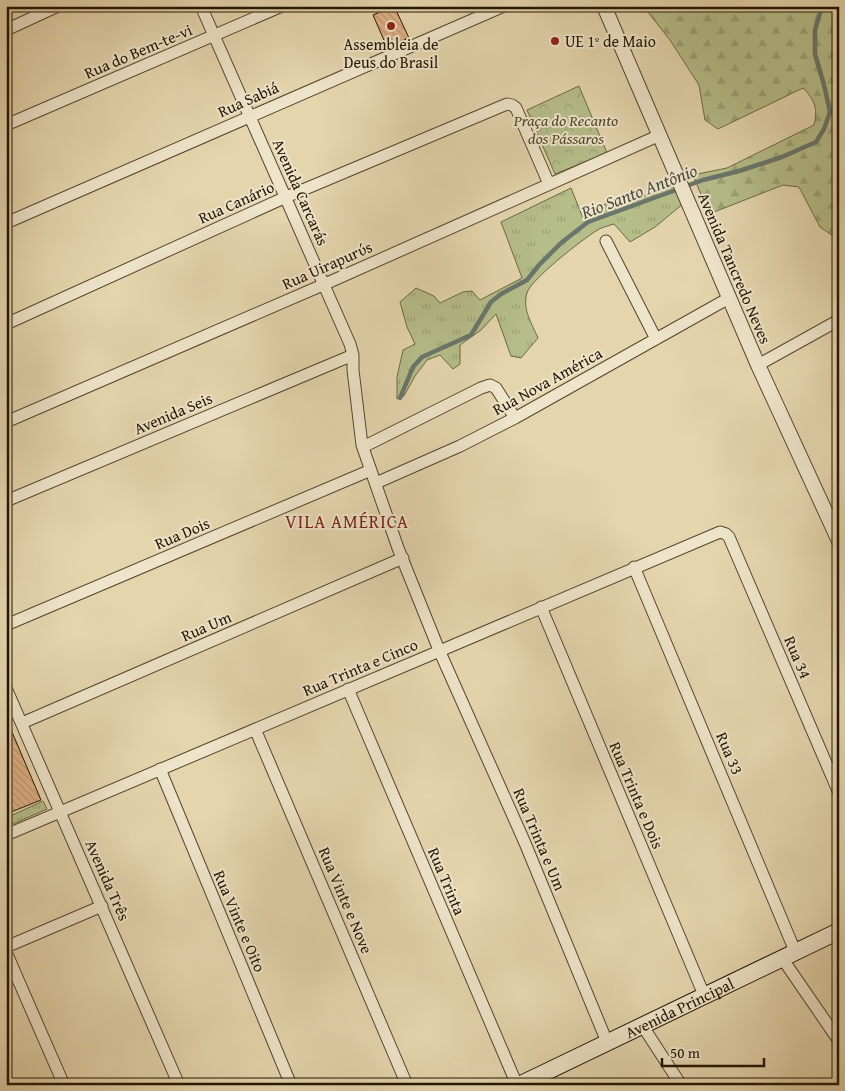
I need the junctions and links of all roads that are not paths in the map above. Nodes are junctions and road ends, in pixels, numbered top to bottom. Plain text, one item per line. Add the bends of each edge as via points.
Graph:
1 (58, 6) edge
2 (201, 6) edge
3 (282, 6) edge
4 (504, 6) edge
5 (604, 6) edge
6 (6, 30) edge
7 (214, 36) junction
8 (250, 116) junction
9 (6, 125) edge
10 (660, 135) junction
11 (549, 184) junction
12 (286, 197) junction
13 (6, 223) edge
14 (606, 241) dead end
15 (325, 284) junction
16 (729, 298) junction
17 (839, 320) edge
18 (6, 324) edge
19 (656, 339) junction
20 (353, 355) junction
21 (758, 364) junction
22 (515, 418) junction
23 (6, 422) edge
24 (363, 447) junction
25 (371, 470) junction
26 (376, 483) junction
27 (6, 501) edge
28 (833, 515) edge
29 (726, 534) joint
30 (839, 541) edge
31 (402, 558) junction
32 (634, 567) junction
33 (541, 607) junction
34 (6, 625) edge
35 (439, 650) junction
36 (6, 688) edge
37 (348, 689) junction
38 (22, 723) junction
39 (255, 729) junction
40 (160, 769) junction
41 (839, 793) edge
42 (60, 812) junction
43 (6, 834) edge
44 (102, 906) junction
45 (839, 931) edge
46 (6, 947) edge
47 (6, 952) edge
48 (788, 954) junction
49 (704, 995) junction
50 (642, 1025) junction
51 (839, 1041) edge
52 (607, 1042) junction
53 (64, 1085) edge
54 (179, 1085) edge
55 (291, 1085) edge
56 (407, 1085) edge
57 (518, 1085) edge
58 (681, 1085) edge

1 - 6 street
2 - 7 street, Avenida Carcarás
3 - 7 street, Rua do Bem-te-vi
4 - 8 street, Rua Sabiá
5 - 10 street, Avenida Tancredo Neves
7 - 8 street, Avenida Carcarás
7 - 9 street, Rua do Bem-te-vi
8 - 12 street, Avenida Carcarás
8 - 13 street, Rua Sabiá
10 - 11 street, Rua Uirapurύs
10 - 16 street, Avenida Tancredo Neves
11 - 12 street, Rua Canário via 516,108 507,104
11 - 15 street, Rua Uirapurύs
12 - 15 street, Avenida Carcarás
12 - 18 street, Rua Canário
14 - 19 street
15 - 20 street, Avenida Carcarás
15 - 23 street, Rua Uirapurύs
16 - 19 street, Rua Nova América
16 - 21 street, Avenida Tancredo Neves
17 - 21 street
19 - 22 street, Rua Nova América
20 - 24 street, Avenida Carcarás
20 - 27 street, Avenida Seis
21 - 28 street, Avenida Tancredo Neves
22 - 24 street via 496,388 490,385
22 - 26 street, Rua Nova América
24 - 25 street, Avenida Carcarás
25 - 26 street, Avenida Carcarás
25 - 34 street, Rua Dois
26 - 31 street, Avenida Carcarás
28 - 30 street, Avenida Tancredo Neves
29 - 32 street, Rua Trinta e Cinco via 716,533
29 - 41 street, Rua 34
31 - 35 street, Avenida Carcarás
31 - 38 street, Rua Um
32 - 33 street, Rua Trinta e Cinco
32 - 48 street, Rua 33
33 - 35 street, Rua Trinta e Cinco
33 - 49 street, Rua Trinta e Dois
35 - 37 street, Rua Trinta e Cinco
35 - 52 street, Rua Trinta e Um via 525,843
36 - 38 street, Avenida Três
37 - 39 street, Rua Trinta e Cinco
37 - 57 street, Rua Trinta
38 - 42 street, Avenida Três
39 - 40 street, Rua Trinta e Cinco
39 - 56 street, Rua Vinte e Nove
40 - 42 street, Rua Trinta e Cinco
40 - 55 street, Rua Vinte e Oito
42 - 43 street, Rua Trinta e Cinco
42 - 44 street, Avenida Três
44 - 46 street
44 - 54 street, Avenida Três
45 - 48 main road, Avenida Principal
47 - 53 street
48 - 49 main road, Avenida Principal
48 - 51 street, Rua 33
49 - 50 main road, Avenida Principal
50 - 52 main road, Avenida Principal
50 - 58 street
52 - 57 main road, Avenida Principal

